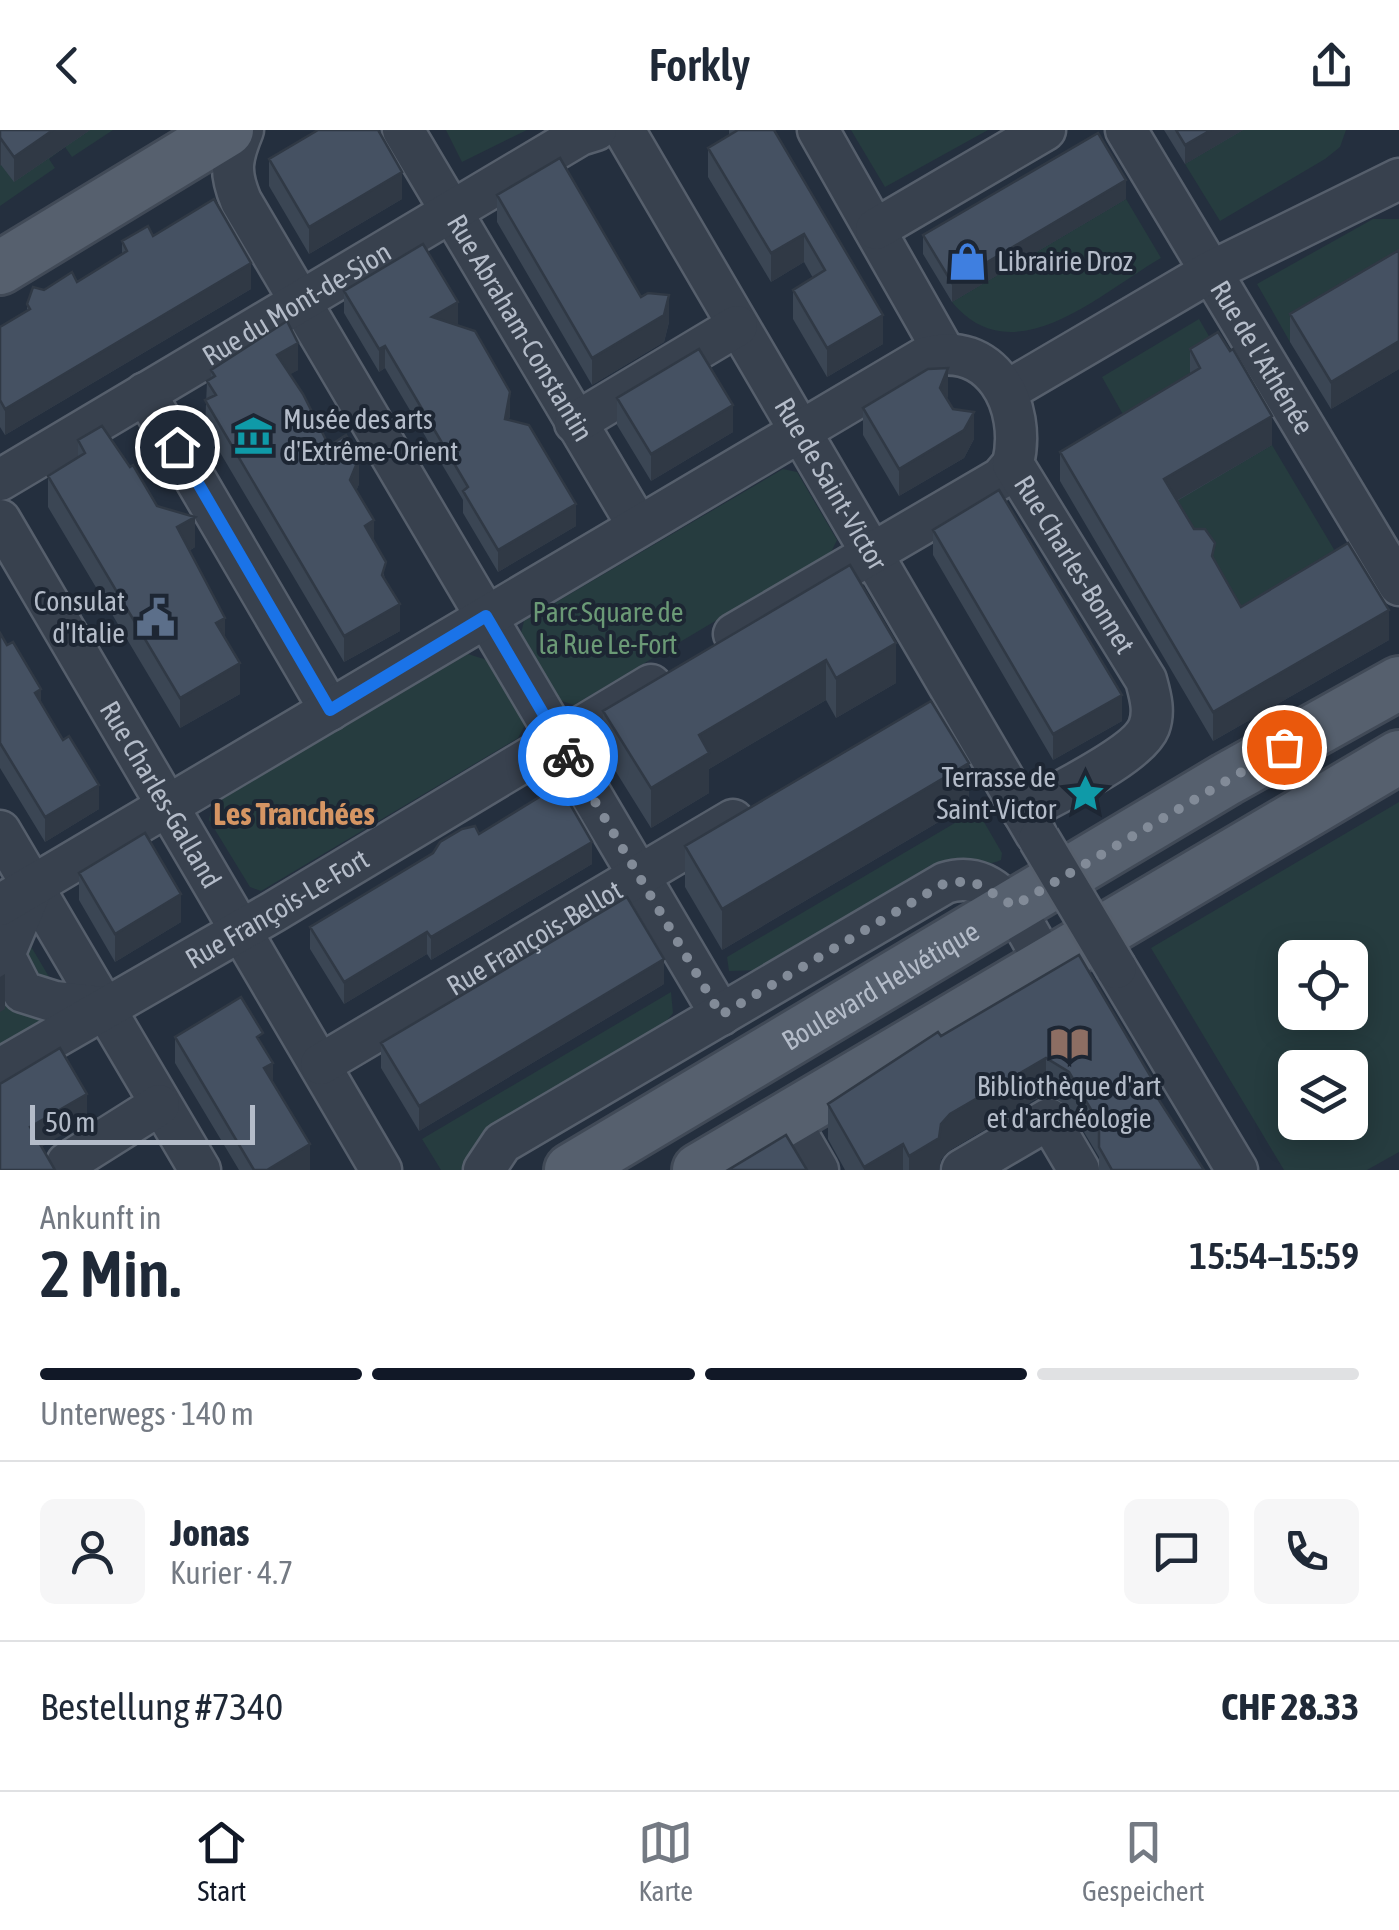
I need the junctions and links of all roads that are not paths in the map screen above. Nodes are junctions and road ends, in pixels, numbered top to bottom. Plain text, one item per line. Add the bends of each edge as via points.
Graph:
1 (228, 130) edge
2 (242, 130) edge
3 (403, 130) edge
4 (596, 130) edge
5 (624, 130) edge
6 (818, 130) edge
7 (1046, 130) edge
8 (1126, 130) edge
9 (1399, 179) edge
10 (448, 212) junction
11 (876, 229) junction
12 (0, 268) edge
13 (1210, 272) junction
14 (298, 302) junction
15 (736, 326) junction
16 (944, 352) junction
17 (1007, 390) junction
18 (146, 393) junction
19 (575, 423) junction
20 (799, 432) junction
21 (1013, 464) junction
22 (0, 480) edge
23 (0, 520) edge
24 (638, 526) junction
25 (870, 552) junction
26 (1399, 585) edge
27 (486, 616) junction
28 (1399, 683) edge
29 (330, 710) junction
30 (558, 740) junction
31 (1399, 757) edge
32 (774, 797) edge
33 (167, 808) junction
34 (1031, 826) junction
35 (0, 831) edge
36 (640, 875) junction
37 (16, 896) edge
38 (1014, 906) junction
39 (242, 930) junction
40 (1045, 963) junction
41 (102, 1007) junction
42 (721, 1015) junction
43 (321, 1064) junction
44 (0, 1070) edge
45 (160, 1105) junction
46 (788, 1118) junction
47 (72, 1170) edge
48 (200, 1170) edge
49 (381, 1170) edge
50 (484, 1170) edge
51 (571, 1170) edge
52 (699, 1170) edge
53 (818, 1170) edge
54 (962, 1170) edge
55 (1079, 1170) edge
56 (1237, 1170) edge

1 - 12 main road
2 - 14 street via 230,175
3 - 10 street, Rue Abraham-Constantin
4 - 10 street, Rue du Mont-de-Sion
5 - 15 street, Rue de Saint-Victor
6 - 11 street
7 - 11 street
8 - 13 street, Rue de l'Athénée
9 - 13 street
10 - 14 street, Rue du Mont-de-Sion
10 - 19 street, Rue Abraham-Constantin
11 - 16 street
13 - 17 street
13 - 26 street, Rue de l'Athénée
14 - 18 street, Rue du Mont-de-Sion
14 - 27 street
15 - 19 street
15 - 20 street, Rue de Saint-Victor
16 - 17 street via 978,364
16 - 20 street
17 - 21 street, Rue Charles-Bonnet via 1018,430
18 - 22 street, Rue du Mont-de-Sion
18 - 29 street
19 - 24 street, Rue Abraham-Constantin
20 - 24 street
20 - 25 street, Rue de Saint-Victor
21 - 25 street, Rue François-Le-Fort via 1001,478
21 - 34 street, Rue Charles-Bonnet via 1146,680 1152,712 1145,735
23 - 33 street, Rue Charles-Galland
24 - 27 street
25 - 30 street, Rue François-Le-Fort
25 - 34 street, Rue de Saint-Victor via 936,701
27 - 29 street
27 - 30 street
28 - 38 main road, Boulevard Helvétique
29 - 33 street
30 - 36 street
30 - 39 street, Rue François-Le-Fort
31 - 40 main road
32 - 36 street, Rue François-Bellot
33 - 37 street
33 - 39 street, Rue Charles-Galland
34 - 56 street, Rue de Saint-Victor, bridge
35 - 37 street
36 - 42 street
36 - 43 street, Rue François-Bellot
37 - 41 street
37 - 41 street via 4,955 23,992
38 - 40 street
38 - 42 street via 972,881 945,883
38 - 51 main road, Boulevard Helvétique
39 - 41 street, Rue François-Le-Fort
39 - 43 street, Rue Charles-Galland
40 - 46 main road
41 - 44 street, Rue François-Le-Fort
41 - 45 street
42 - 50 street via 502,1143
43 - 49 street, Rue Charles-Galland
45 - 47 street via 67,1162
45 - 48 street
46 - 52 main road
46 - 53 street
54 - 55 street via 1049,1119

